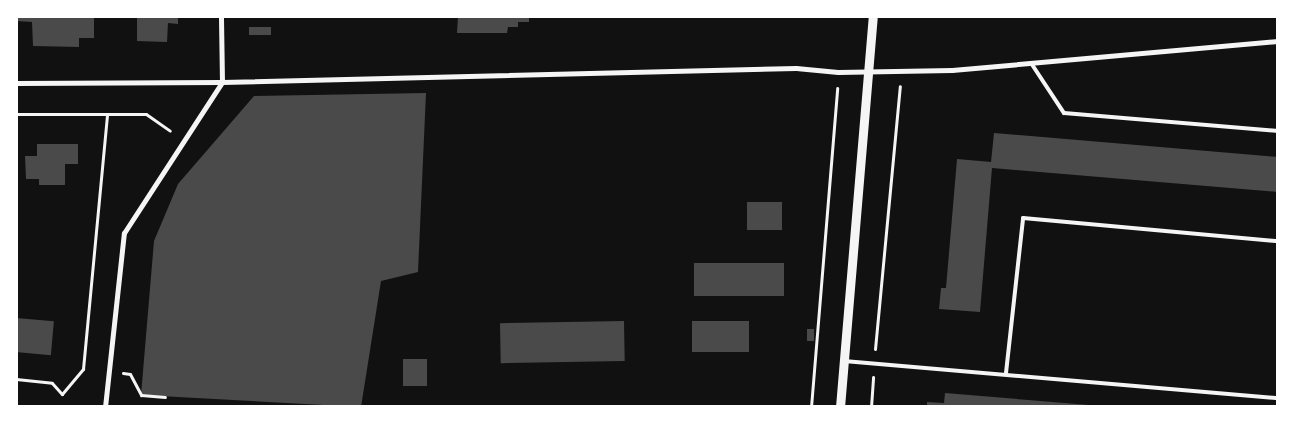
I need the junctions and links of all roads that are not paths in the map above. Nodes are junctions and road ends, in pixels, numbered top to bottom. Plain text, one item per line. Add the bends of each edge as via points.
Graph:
1 (221, 16) edge
2 (873, 16) edge
3 (1278, 41) edge
4 (1030, 61) junction
5 (869, 72) junction
6 (222, 82) junction
7 (16, 83) edge
8 (1278, 131) edge
9 (1278, 241) edge
10 (844, 361) junction
11 (1006, 373) junction
12 (1278, 398) edge
13 (105, 407) edge
14 (840, 407) edge

1 - 6 street
2 - 5 street
3 - 4 street
4 - 5 street via 952,70
4 - 8 lane via 1064,113
5 - 6 street via 796,68
5 - 10 street
6 - 7 street
6 - 13 street via 124,233
9 - 11 lane via 1023,218
10 - 11 lane
10 - 14 street
11 - 12 lane

